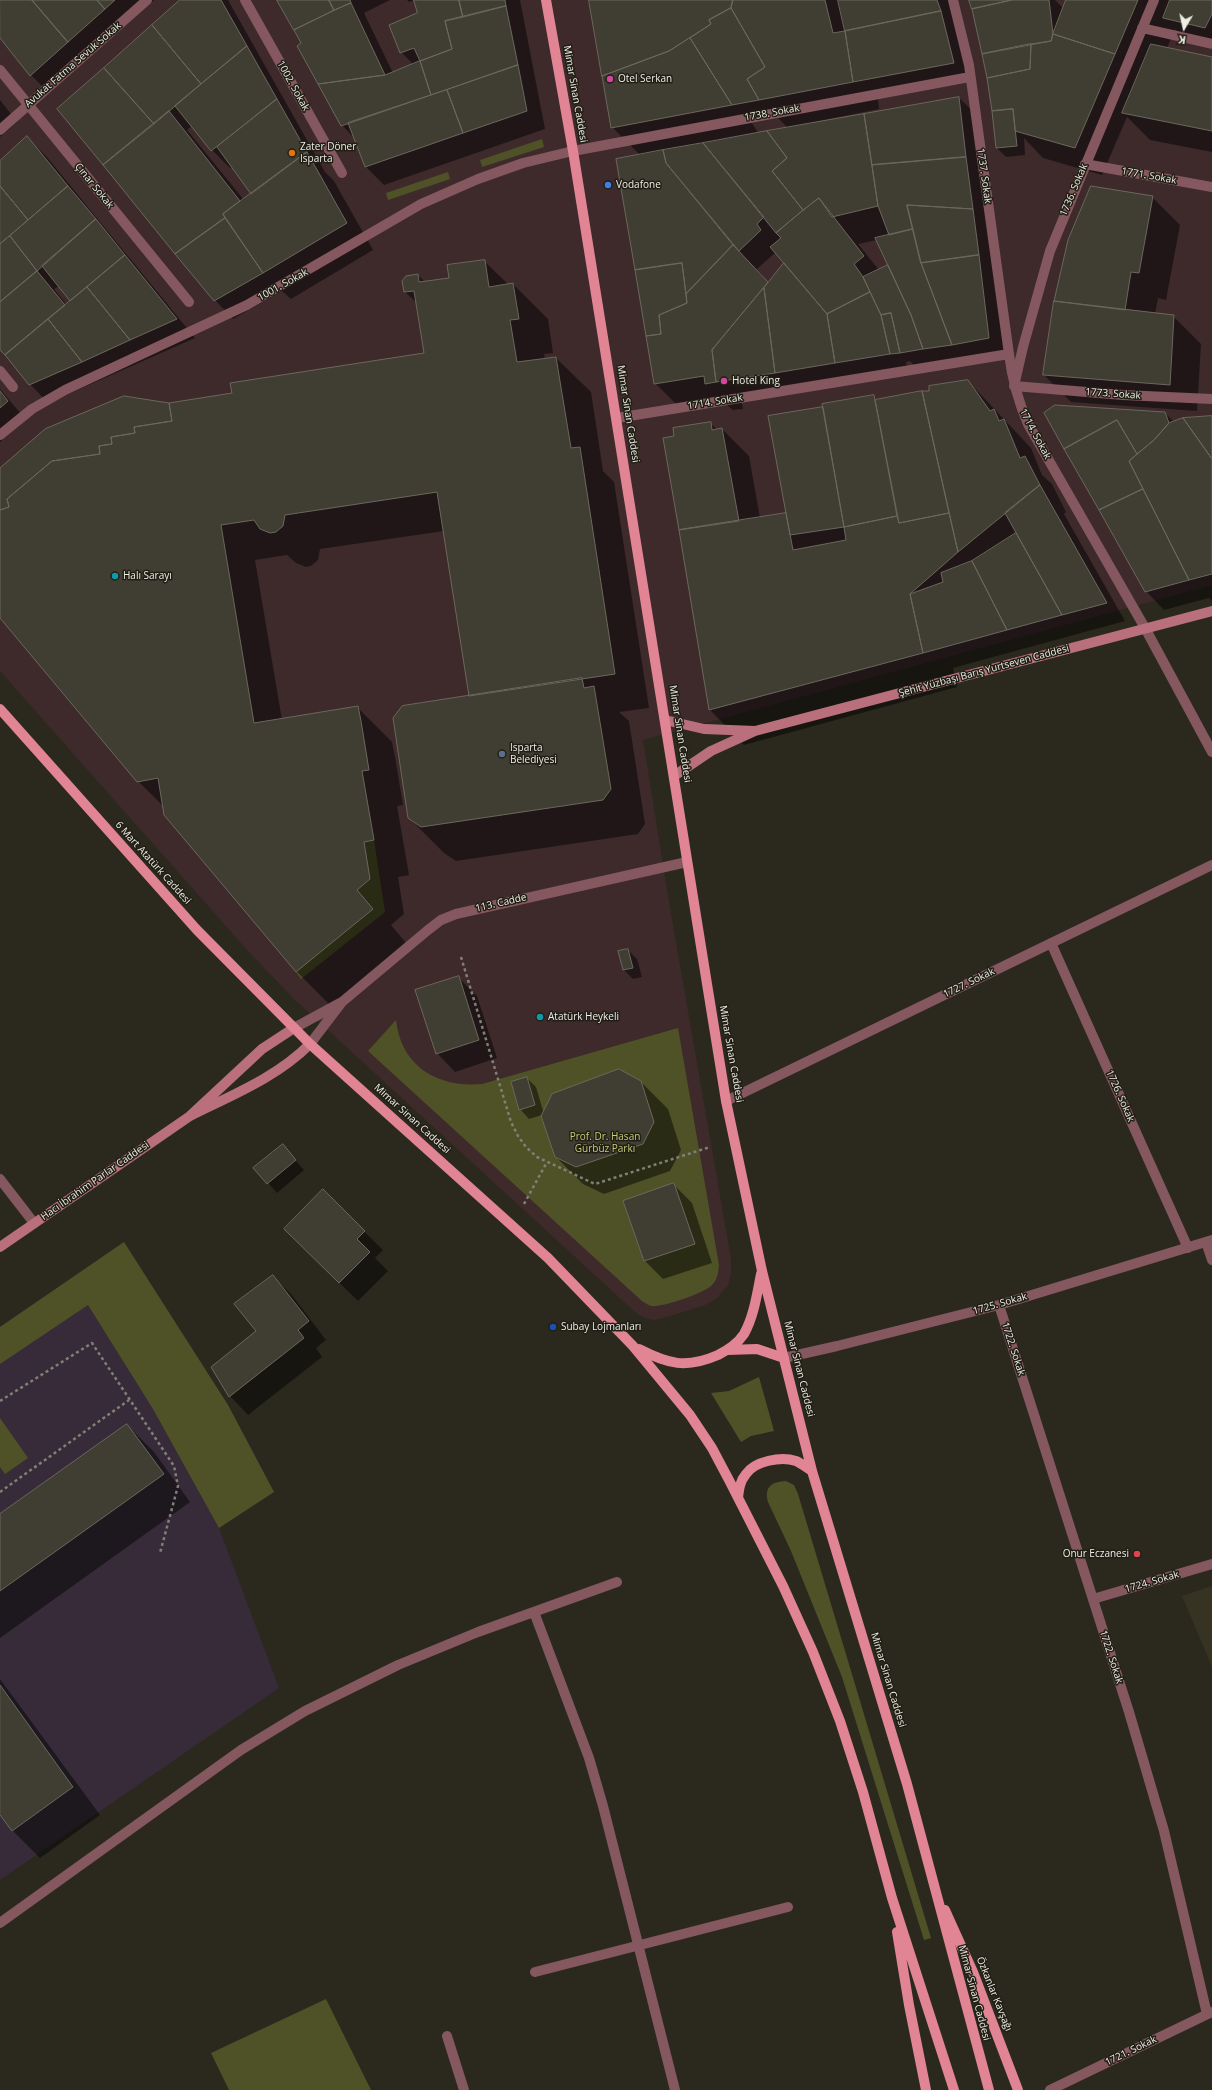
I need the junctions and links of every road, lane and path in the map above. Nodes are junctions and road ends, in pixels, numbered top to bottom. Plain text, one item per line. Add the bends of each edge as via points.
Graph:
1 (147, 0) edge
2 (245, 0) edge
3 (546, 0) edge
4 (953, 0) edge
5 (1154, 0) edge
6 (1142, 28) junction
7 (1212, 44) edge
8 (0, 70) edge
9 (970, 77) junction
10 (28, 105) junction
11 (0, 130) edge
12 (573, 150) junction
13 (1085, 164) junction
14 (342, 173) dead end
15 (1212, 187) edge
16 (189, 302) dead end
17 (1009, 354) junction
18 (0, 371) edge
19 (1014, 386) junction
20 (13, 387) dead end
21 (1212, 399) edge
22 (617, 418) junction
23 (0, 435) edge
24 (1212, 611) edge
25 (1145, 628) junction
26 (0, 709) edge
27 (666, 720) junction
28 (755, 731) junction
29 (1212, 752) edge
30 (674, 776) junction
31 (687, 862) junction
32 (1212, 865) edge
33 (1051, 943) junction
34 (461, 957) dead end
35 (342, 1002) junction
36 (294, 1028) junction
37 (310, 1044) junction
38 (726, 1101) junction
39 (190, 1116) junction
40 (710, 1147) dead end
41 (547, 1162) junction
42 (0, 1179) edge
43 (522, 1208) dead end
44 (34, 1223) junction
45 (1209, 1241) edge
46 (0, 1247) edge
47 (1188, 1248) junction
48 (1212, 1260) edge
49 (762, 1271) junction
50 (999, 1305) junction
51 (633, 1346) junction
52 (728, 1350) junction
53 (784, 1358) junction
54 (129, 1400) junction
55 (0, 1401) edge
56 (812, 1471) junction
57 (0, 1492) edge
58 (738, 1498) junction
59 (160, 1553) dead end
60 (1212, 1564) edge
61 (617, 1582) dead end
62 (1092, 1599) junction
63 (534, 1612) junction
64 (935, 1887) junction
65 (892, 1898) junction
66 (788, 1907) dead end
67 (0, 1923) edge
68 (639, 1945) junction
69 (535, 1972) dead end
70 (1210, 2013) edge
71 (447, 2036) dead end
72 (464, 2090) edge
73 (676, 2090) edge
74 (926, 2090) edge
75 (954, 2090) edge
76 (989, 2090) edge
77 (1018, 2090) edge
78 (1050, 2090) edge

1 - 10 street, Avukat Fatma Sevük Sokak
2 - 14 street, 1002. Sokak
3 - 12 main road, Mimar Sinan Caddesi
4 - 9 street, 1737. Sokak
5 - 6 street, 1736. Sokak
6 - 7 street
6 - 13 street, 1736. Sokak
8 - 10 street, Çınar Sokak
9 - 12 street, 1738. Sokak
9 - 17 street, 1737. Sokak
10 - 11 street, Avukat Fatma Sevük Sokak
10 - 16 street, Çınar Sokak
12 - 22 main road, Mimar Sinan Caddesi
12 - 23 street, 1001. Sokak via 523,163 421,204 247,305 65,390 32,409
13 - 15 street, 1771. Sokak
13 - 19 street, 1736. Sokak via 1050,251
17 - 19 street, 1714. Sokak
17 - 22 street, 1714. Sokak
18 - 20 street
19 - 21 street, 1773. Sokak
19 - 25 street, 1714. Sokak via 1028,424
22 - 27 main road, Mimar Sinan Caddesi
24 - 25 street, Şehit Yüzbaşı Barış Yurtseven Caddesi
25 - 28 street, Şehit Yüzbaşı Barış Yurtseven Caddesi
25 - 29 street, 1714. Sokak
26 - 36 main road, 6 Mart Atatürk Caddesi via 197,930
27 - 28 street, Şehit Yüzbaşı Barış Yurtseven Caddesi via 704,729
27 - 30 main road, Mimar Sinan Caddesi
28 - 30 street, Şehit Yüzbaşı Barış Yurtseven Caddesi via 711,750
30 - 31 main road, Mimar Sinan Caddesi
31 - 35 street, 113. Cadde via 456,914 441,920
31 - 38 main road, Mimar Sinan Caddesi
32 - 33 street, 1727. Sokak
33 - 38 street, 1727. Sokak
33 - 47 street, 1726. Sokak
34 - 41 path via 511,1122 526,1147
35 - 36 street, 113. Cadde
35 - 37 street, 113. Cadde
36 - 37 main road, Mimar Sinan Caddesi
36 - 39 street, Hacı İbrahim Parlar Caddesi via 262,1049
37 - 39 street, Hacı İbrahim Parlar Caddesi via 280,1070 255,1085
37 - 51 main road, Mimar Sinan Caddesi via 548,1258
38 - 49 main road, Mimar Sinan Caddesi
39 - 44 street, Hacı İbrahim Parlar Caddesi
40 - 41 path via 595,1184
41 - 43 path
42 - 44 street
44 - 46 street, Hacı İbrahim Parlar Caddesi
45 - 47 street, 1725. Sokak
45 - 48 street
47 - 50 street, 1725. Sokak
49 - 52 main road via 754,1309 744,1334
49 - 53 main road, Mimar Sinan Caddesi
50 - 53 street, 1725. Sokak
50 - 62 street, 1722. Sokak
51 - 52 main road via 659,1359 681,1364 702,1362
51 - 58 main road, Mimar Sinan Caddesi via 690,1415 712,1448
52 - 53 main road via 757,1349
53 - 56 main road, Mimar Sinan Caddesi
54 - 55 path via 92,1343
54 - 57 path
54 - 59 path via 174,1466 177,1477 178,1486
56 - 58 main road via 795,1461 775,1460 759,1464 746,1473 740,1485
56 - 64 main road, Mimar Sinan Caddesi via 907,1784
58 - 65 main road, Mimar Sinan Caddesi via 783,1586 840,1721 863,1792
60 - 62 street, 1724. Sokak
61 - 63 street
62 - 70 street, 1722. Sokak via 1164,1831
63 - 67 street via 398,1665 306,1711 241,1750
63 - 68 street via 589,1758
64 - 76 main road, Mimar Sinan Caddesi
64 - 77 main road, Özkanlar Kavşağı via 973,1972
65 - 74 main road
65 - 75 main road, Mimar Sinan Caddesi
66 - 68 street
68 - 69 street
68 - 73 street
70 - 78 street, 1721. Sokak
71 - 72 street

